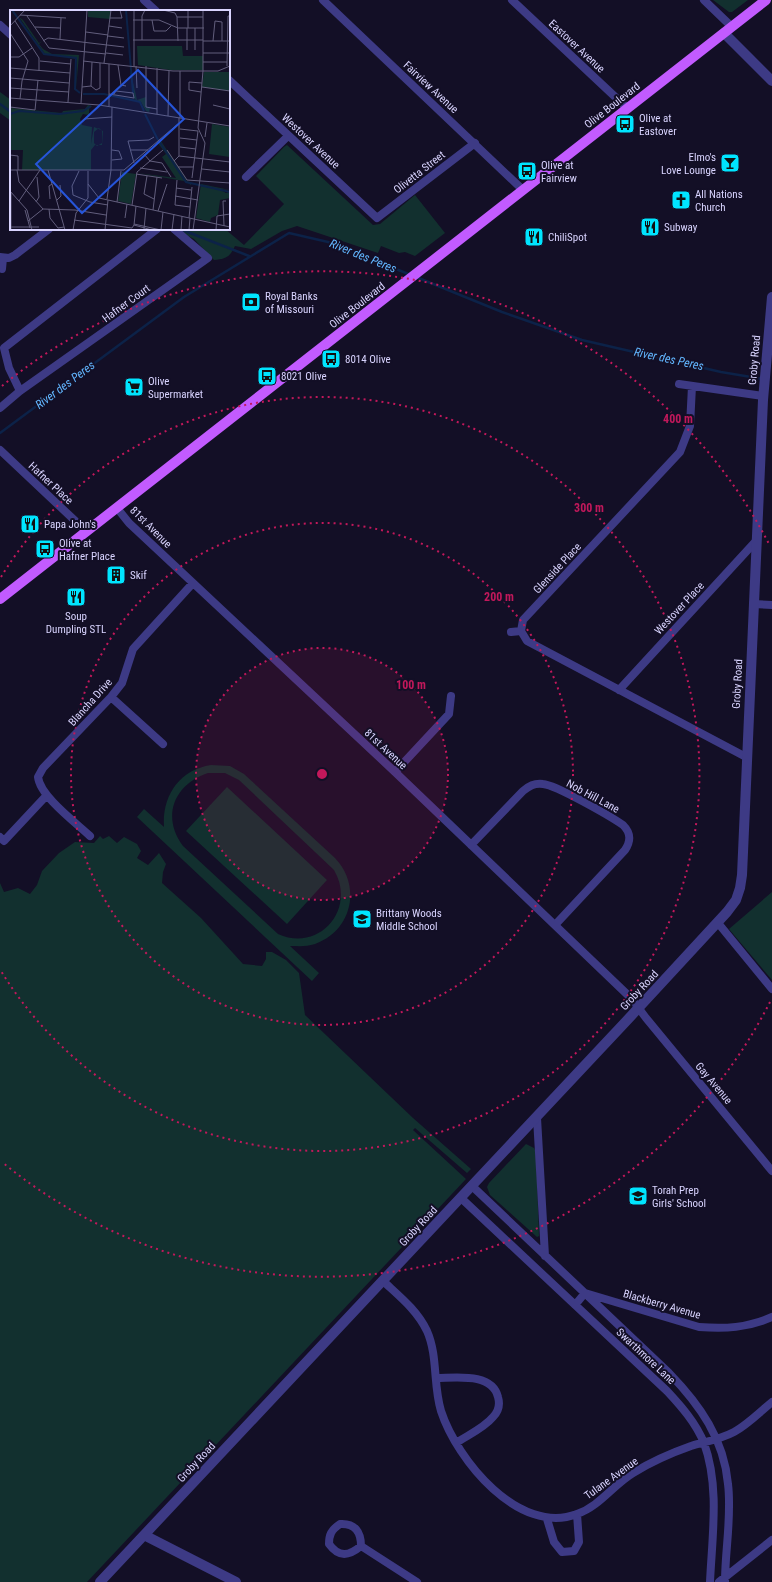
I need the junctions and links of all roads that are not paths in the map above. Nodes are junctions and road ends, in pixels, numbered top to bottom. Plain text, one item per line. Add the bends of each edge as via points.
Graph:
1 (144, 0) edge
2 (322, 0) edge
3 (512, 0) edge
4 (704, 0) edge
5 (766, 0) edge
6 (155, 10) edge
7 (0, 25) edge
8 (728, 30) junction
9 (10, 34) edge
10 (771, 78) edge
11 (230, 81) edge
12 (627, 108) junction
13 (288, 136) junction
14 (475, 143) junction
15 (246, 177) dead end
16 (523, 190) junction
17 (378, 218) joint
18 (48, 230) edge
19 (156, 230) edge
20 (175, 230) edge
21 (2, 258) edge
22 (2, 268) dead end
23 (772, 302) edge
24 (679, 384) dead end
25 (692, 386) junction
26 (20, 391) junction
27 (763, 393) junction
28 (0, 408) edge
29 (0, 450) edge
30 (117, 508) junction
31 (86, 532) junction
32 (756, 541) junction
33 (193, 583) junction
34 (0, 599) edge
35 (753, 604) junction
36 (772, 605) edge
37 (521, 631) junction
38 (511, 632) dead end
39 (619, 690) junction
40 (451, 696) dead end
41 (111, 697) junction
42 (163, 744) dead end
43 (746, 758) junction
44 (395, 772) junction
45 (47, 795) junction
46 (90, 836) dead end
47 (0, 837) edge
48 (471, 845) junction
49 (718, 923) junction
50 (555, 925) junction
51 (772, 989) edge
52 (639, 1008) junction
53 (537, 1118) junction
54 (772, 1171) edge
55 (472, 1186) junction
56 (461, 1198) junction
57 (545, 1256) junction
58 (383, 1281) junction
59 (585, 1293) junction
60 (575, 1305) junction
61 (772, 1318) edge
62 (436, 1378) junction
63 (772, 1402) edge
64 (717, 1438) junction
65 (703, 1442) junction
66 (456, 1443) junction
67 (577, 1514) junction
68 (547, 1519) junction
69 (144, 1535) junction
70 (772, 1540) edge
71 (361, 1546) dead end
72 (723, 1580) edge
73 (100, 1582) edge
74 (236, 1582) edge
75 (417, 1582) edge
76 (710, 1582) edge

1 - 6 street
2 - 14 street, Fairview Avenue
3 - 12 street, Eastover Avenue
4 - 8 street
5 - 8 main road, Olive Boulevard
7 - 9 street
8 - 10 street
8 - 12 main road, Olive Boulevard
11 - 13 street, Westover Avenue
12 - 16 main road, Olive Boulevard
13 - 15 street
13 - 17 street, Westover Avenue
14 - 16 street, Fairview Avenue
14 - 17 street, Olivetta Street
16 - 30 main road, Olive Boulevard
18 - 21 street via 16,255
19 - 26 street via 4,348 9,368
20 - 26 street, Hafner Court via 208,258
21 - 22 street
23 - 27 street, Groby Road
24 - 25 street
25 - 27 street
25 - 37 street, Glenside Place via 690,426 680,452 523,620
26 - 28 street, Hafner Court
27 - 32 street, Groby Road
29 - 31 street, Hafner Place
30 - 31 main road, Olive Boulevard
30 - 33 street, 81st Avenue via 128,522
31 - 34 main road, Olive Boulevard
32 - 35 street, Groby Road
32 - 39 street, Westover Place
33 - 41 street, Blancha Drive via 133,649 122,683
33 - 44 street, 81st Avenue
35 - 36 street
35 - 43 street, Groby Road
37 - 38 street
37 - 39 street via 526,641
39 - 43 street
40 - 44 street via 449,714
41 - 42 street
41 - 45 street, Blancha Drive via 43,768 38,776 39,785
43 - 49 street, Groby Road via 740,888 736,900
44 - 48 street, 81st Avenue
45 - 46 street
45 - 47 street via 4,841
48 - 50 street, 81st Avenue
48 - 50 street, Nob Hill Lane via 523,791 536,784 552,786 623,825 630,837 625,850
49 - 51 street
49 - 52 street, Groby Road
50 - 52 street, 81st Avenue
52 - 53 street, Groby Road
52 - 54 street, Gay Avenue
53 - 55 street, Groby Road
53 - 57 street
55 - 56 street, Groby Road
55 - 57 street, Swarthmore Lane
56 - 58 street, Groby Road
56 - 60 street, Swarthmore Lane
57 - 59 street, Swarthmore Lane
58 - 62 street, Tulane Avenue via 411,1307 427,1331 435,1362
58 - 69 street, Groby Road
59 - 60 street
59 - 61 street, Blackberry Avenue via 698,1327 730,1329
59 - 64 street, Swarthmore Lane via 683,1387
60 - 65 street, Swarthmore Lane via 675,1400 689,1417
62 - 66 street, Tulane Avenue via 441,1409
62 - 66 street via 469,1378 484,1381 493,1386 497,1394 499,1404 494,1416
63 - 64 street, Tulane Avenue via 734,1432
64 - 65 street, Tulane Avenue
64 - 72 street, Swarthmore Lane via 729,1485
65 - 67 street, Tulane Avenue via 632,1474 594,1505
65 - 76 street, Swarthmore Lane via 713,1480
66 - 68 street, Tulane Avenue via 477,1472 505,1498 526,1512
67 - 68 street, Tulane Avenue
67 - 68 street via 580,1542 574,1551 568,1553 562,1552 554,1542
69 - 73 street, Groby Road
69 - 74 street
70 - 72 street
71 - 75 street

